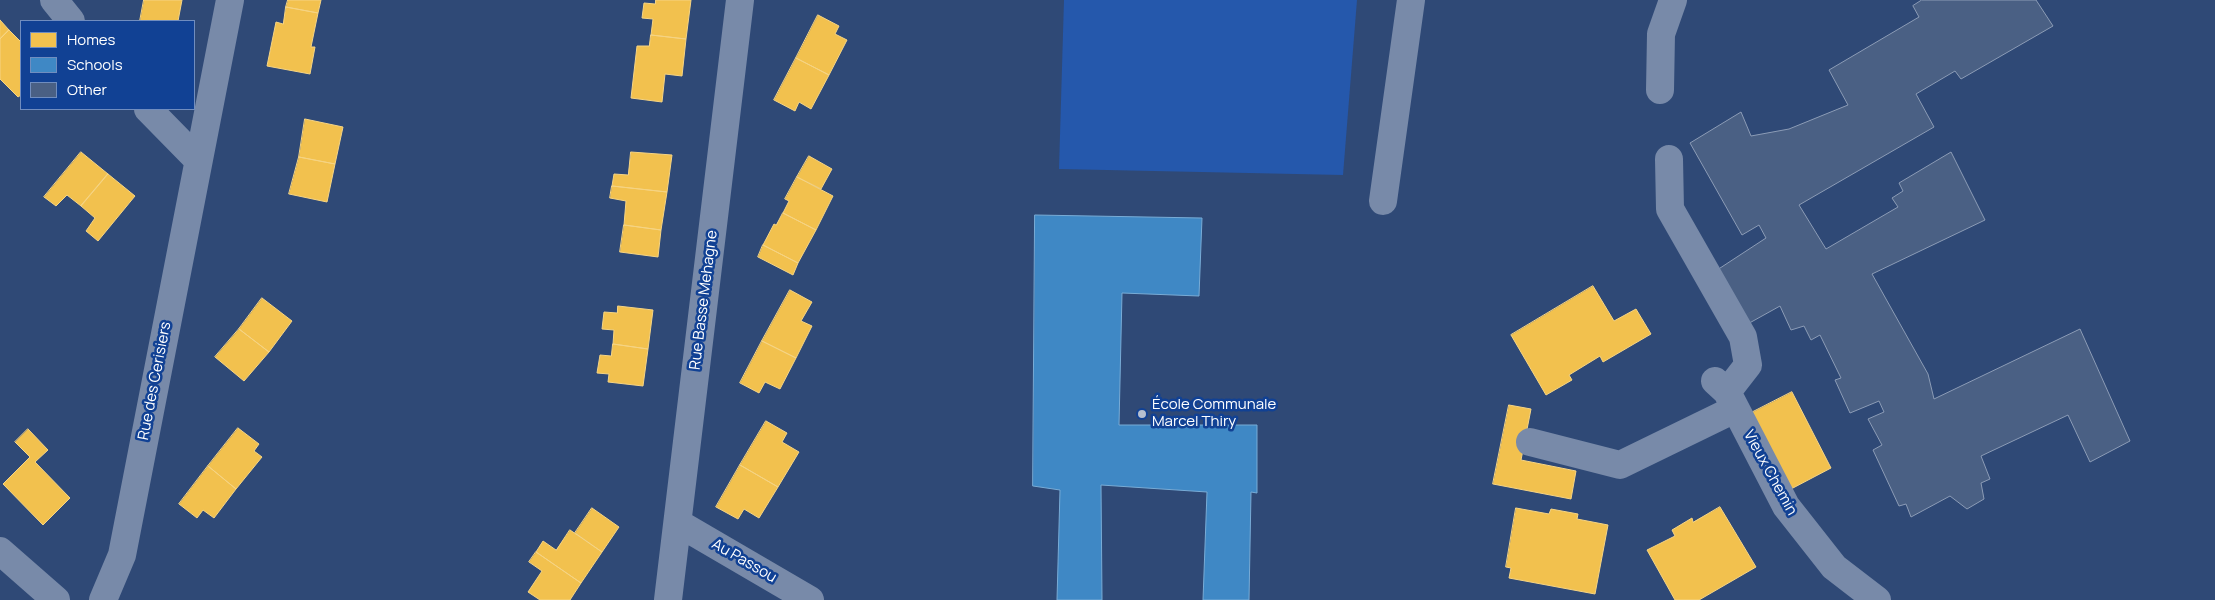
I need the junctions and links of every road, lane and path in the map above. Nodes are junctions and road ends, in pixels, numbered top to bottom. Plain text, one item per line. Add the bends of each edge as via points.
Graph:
1 (54, 0) edge
2 (230, 0) edge
3 (740, 0) edge
4 (1411, 0) edge
5 (1673, 0) edge
6 (70, 20) edge
7 (1660, 90) dead end
8 (149, 110) edge
9 (1669, 159) dead end
10 (198, 160) junction
11 (1383, 200) dead end
12 (1726, 394) junction
13 (1530, 442) dead end
14 (678, 523) junction
15 (0, 551) edge
16 (56, 600) edge
17 (103, 600) edge
18 (668, 600) edge
19 (810, 600) edge
20 (1877, 600) edge

1 - 6 street
2 - 10 street, Rue des Cerisiers
3 - 14 street, Rue Basse Mehagne
4 - 11 street
5 - 7 street via 1661,34
8 - 10 street
9 - 12 street via 1670,209 1743,337 1748,365
10 - 17 street, Rue des Cerisiers via 122,555
12 - 13 street via 1620,465
12 - 20 street, Vieux Chemin via 1786,506 1834,567
14 - 18 street, Rue Basse Mehagne
14 - 19 street, Au Passou
15 - 16 street

